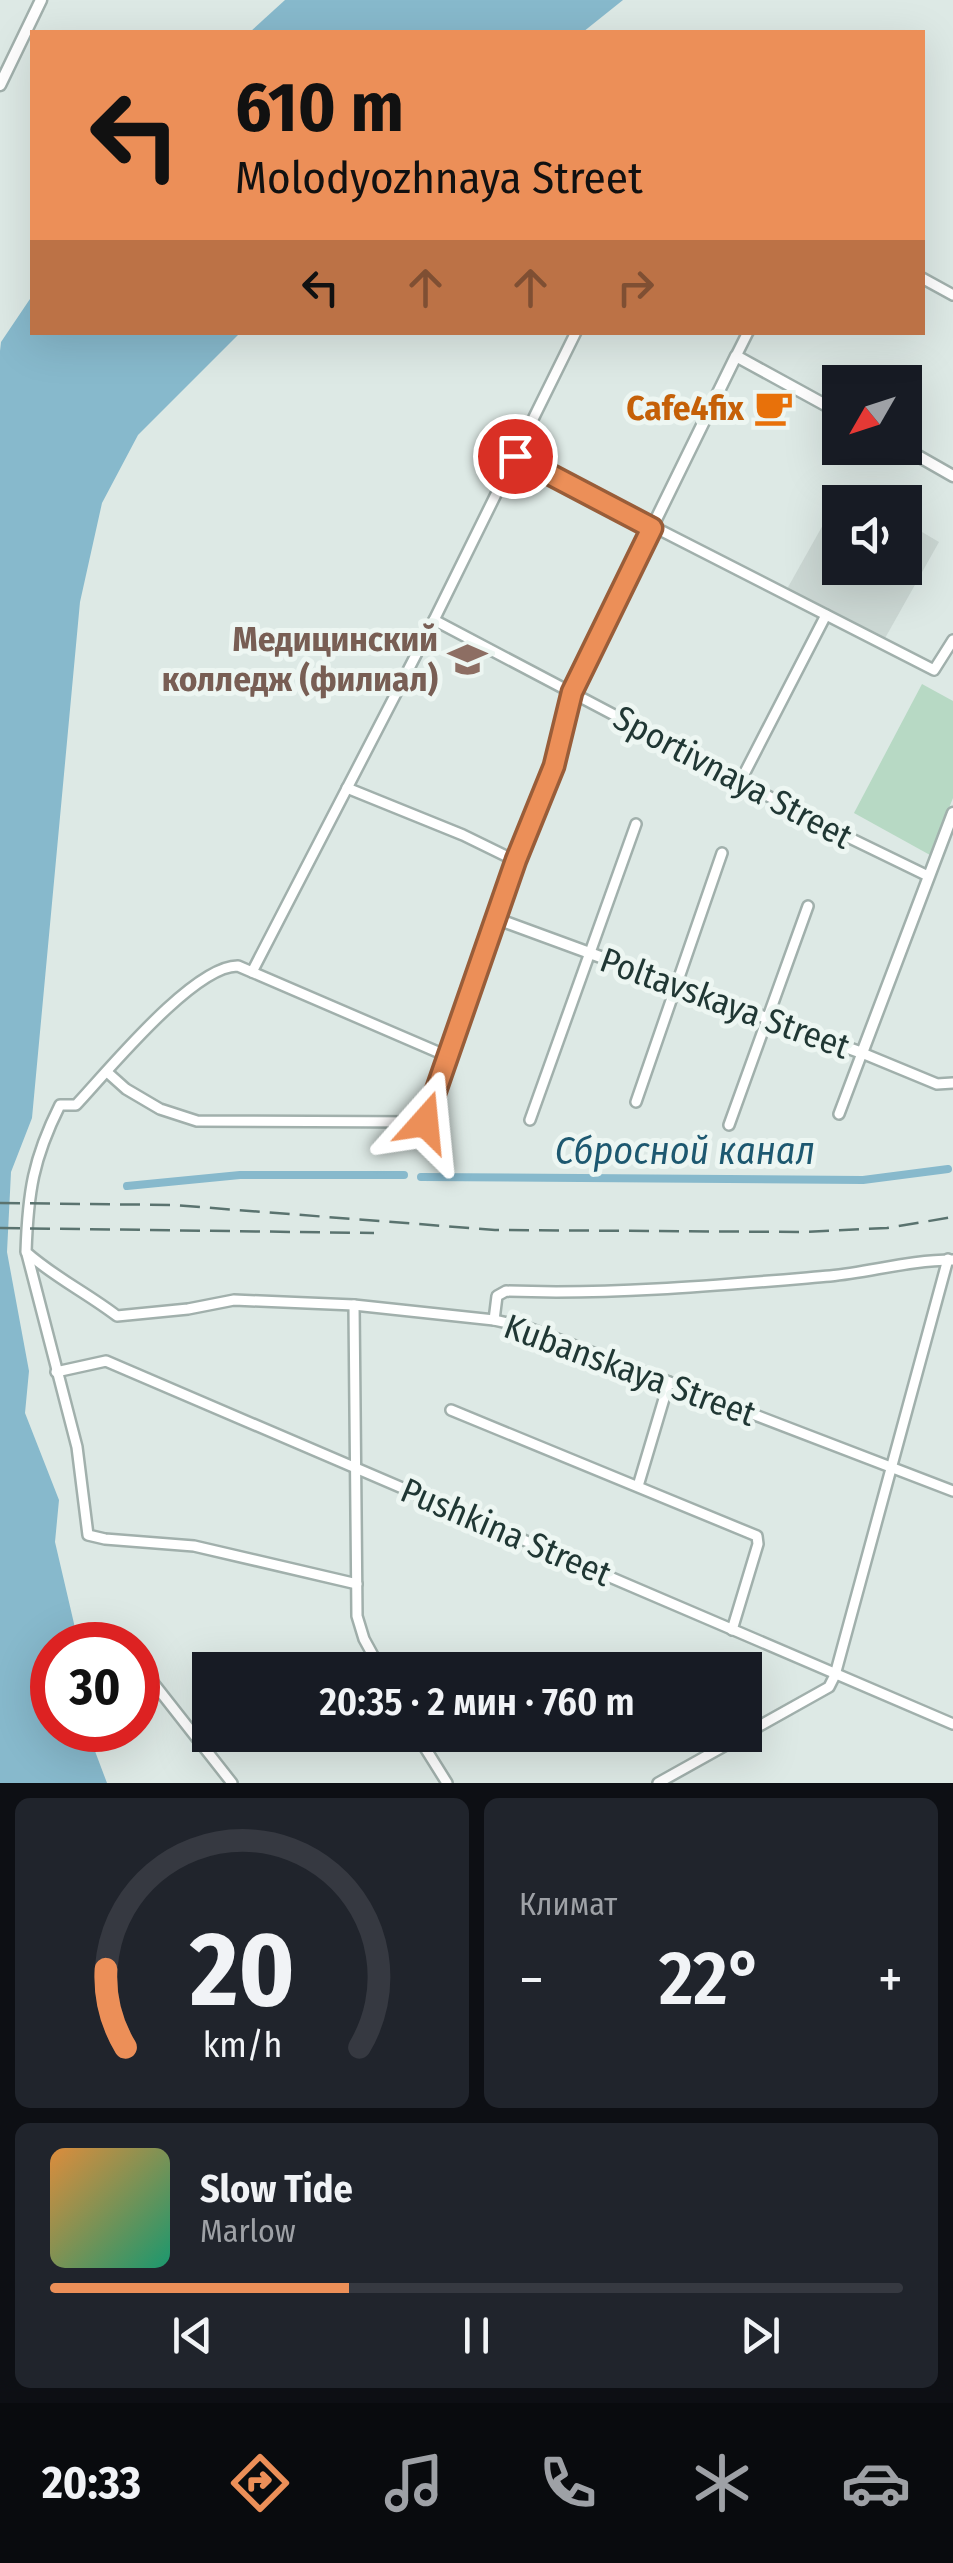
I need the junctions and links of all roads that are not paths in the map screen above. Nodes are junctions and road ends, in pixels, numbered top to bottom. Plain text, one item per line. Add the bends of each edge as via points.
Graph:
1 (41, 0) edge
2 (0, 85) edge
3 (925, 280) edge
4 (953, 296) edge
5 (575, 335) edge
6 (746, 335) edge
7 (736, 356) junction
8 (822, 403) edge
9 (515, 456) junction
10 (922, 458) edge
11 (953, 476) edge
12 (652, 528) junction
13 (826, 614) junction
14 (434, 620) junction
15 (953, 640) edge
16 (572, 692) junction
17 (740, 782) junction
18 (346, 788) junction
19 (953, 813) edge
20 (636, 824) dead end
21 (948, 842) edge
22 (722, 853) dead end
23 (516, 860) junction
24 (928, 876) junction
25 (808, 906) dead end
26 (497, 919) junction
27 (588, 954) junction
28 (252, 972) junction
29 (676, 986) junction
30 (769, 1020) junction
31 (862, 1053) junction
32 (447, 1056) junction
33 (107, 1072) junction
34 (953, 1083) edge
35 (636, 1102) dead end
36 (839, 1114) dead end
37 (530, 1120) dead end
38 (729, 1125) dead end
39 (26, 1252) junction
40 (951, 1260) edge
41 (354, 1305) junction
42 (494, 1320) junction
43 (56, 1372) junction
44 (668, 1382) junction
45 (451, 1410) dead end
46 (354, 1466) junction
47 (891, 1466) junction
48 (638, 1486) junction
49 (953, 1492) edge
50 (356, 1584) junction
51 (732, 1630) junction
52 (371, 1652) edge
53 (836, 1674) junction
54 (160, 1692) edge
55 (953, 1724) edge
56 (762, 1725) edge
57 (192, 1733) edge
58 (207, 1752) edge
59 (428, 1752) edge
60 (714, 1752) edge
61 (232, 1783) edge
62 (447, 1783) edge
63 (658, 1783) edge

1 - 2 street
3 - 4 street
5 - 9 street
6 - 7 street
7 - 8 street
7 - 12 street
9 - 12 street
9 - 14 street
10 - 11 street
12 - 13 street
12 - 16 street
13 - 15 street via 934,670
13 - 17 street
14 - 16 street, Sportivnaya Street
14 - 18 street
16 - 17 street, Sportivnaya Street
16 - 23 street via 554,766
17 - 24 street, Sportivnaya Street
18 - 23 street
18 - 28 street
19 - 21 street
20 - 27 street
21 - 24 street
22 - 29 street
23 - 26 street
24 - 31 street
25 - 30 street
26 - 27 street, Poltavskaya Street
26 - 32 street
27 - 29 street, Poltavskaya Street
27 - 37 street
28 - 32 street
28 - 33 street via 227,966 186,991
29 - 30 street, Poltavskaya Street
29 - 35 street
30 - 31 street, Poltavskaya Street
30 - 38 street
31 - 34 street, Poltavskaya Street via 937,1084
31 - 36 street
32 - 33 street via 425,1122 197,1120 160,1109
33 - 39 street via 76,1105 60,1105 40,1146
39 - 41 street, Kubanskaya Street via 116,1316 234,1300
39 - 43 street
40 - 42 street via 672,1290 506,1291 497,1296
40 - 47 street
41 - 42 street, Kubanskaya Street
41 - 46 street
42 - 44 street, Kubanskaya Street
43 - 46 street, Pushkina Street via 106,1362
43 - 50 street via 78,1447 88,1534 194,1546
44 - 47 street, Kubanskaya Street
44 - 48 street
45 - 48 street
46 - 50 street
46 - 51 street, Pushkina Street
47 - 49 street, Kubanskaya Street
47 - 53 street
48 - 51 street via 757,1536
50 - 52 street via 357,1616
51 - 53 street, Pushkina Street
53 - 55 street, Pushkina Street
53 - 56 street via 829,1687
54 - 57 street
58 - 61 street
59 - 62 street
60 - 63 street

